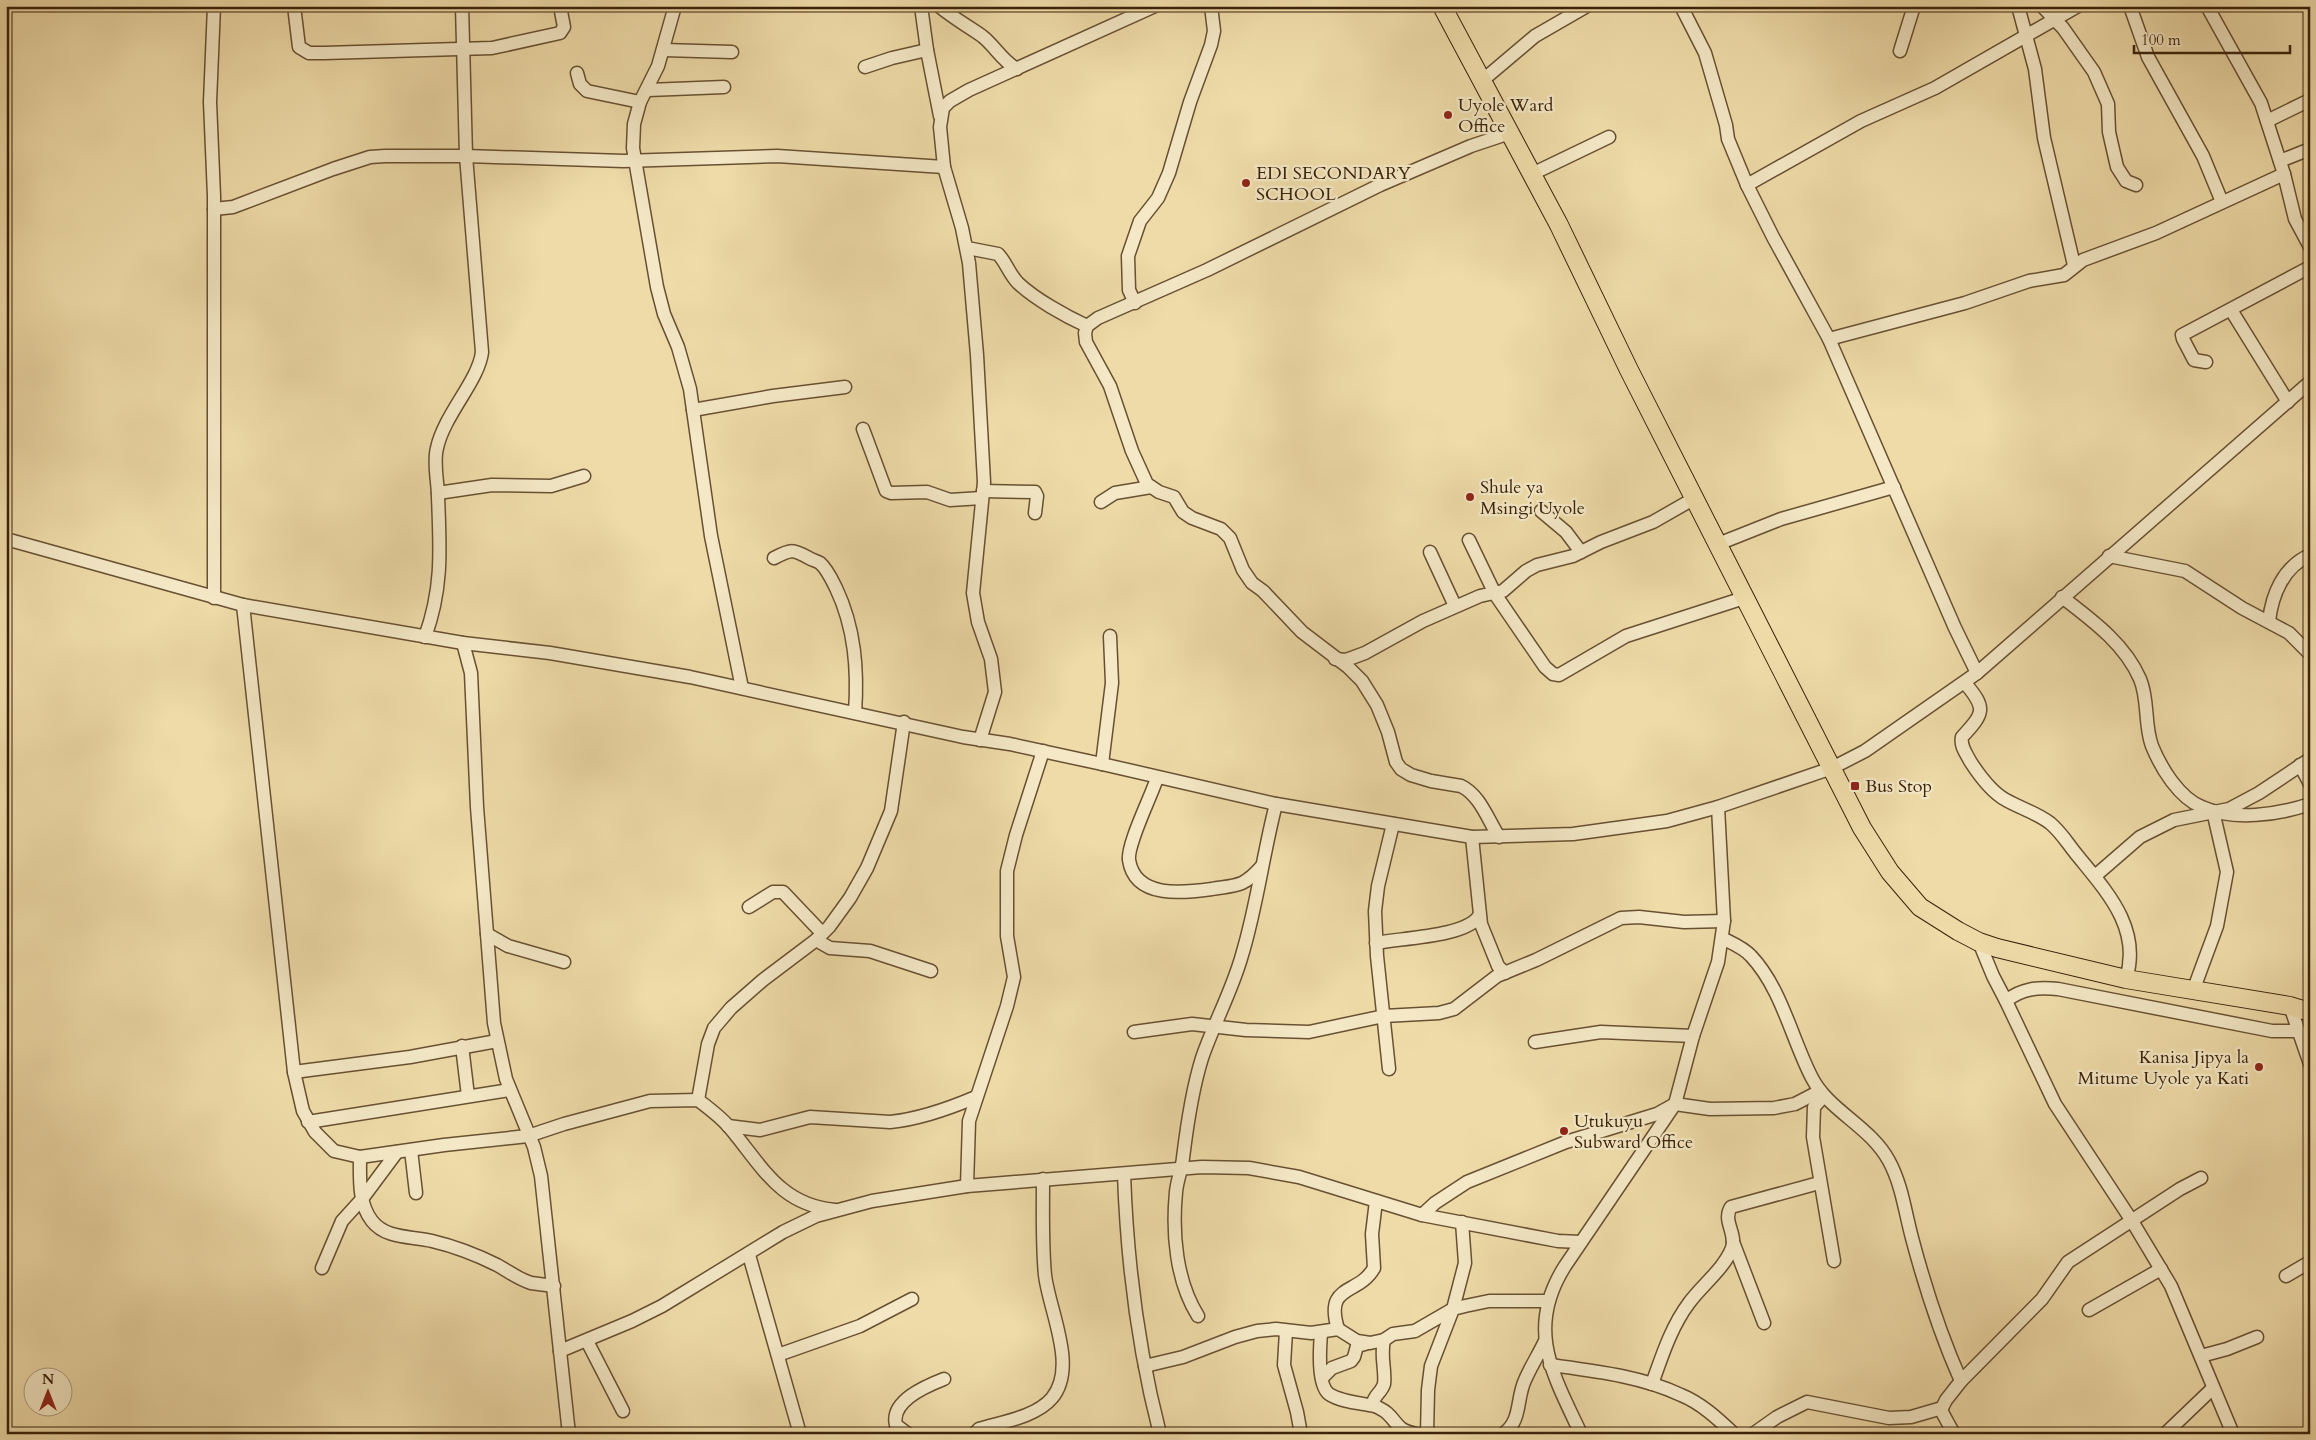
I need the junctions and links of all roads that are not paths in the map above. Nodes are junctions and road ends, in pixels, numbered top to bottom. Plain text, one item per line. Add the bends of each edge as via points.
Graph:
1 (214, 6) edge
2 (294, 6) edge
3 (462, 6) edge
4 (560, 6) edge
5 (675, 6) edge
6 (921, 6) edge
7 (939, 6) edge
8 (1155, 6) edge
9 (1211, 6) edge
10 (1587, 6) edge
11 (1681, 6) edge
12 (1914, 6) edge
13 (2018, 6) edge
14 (2042, 6) edge
15 (2078, 6) edge
16 (2130, 6) edge
17 (2207, 6) edge
18 (1446, 8) edge
19 (2055, 18) junction
20 (2025, 36) junction
21 (463, 48) junction
22 (664, 50) junction
23 (927, 50) junction
24 (1900, 51) dead end
25 (732, 52) dead end
26 (865, 67) dead end
27 (1017, 69) junction
28 (577, 73) dead end
29 (1483, 80) junction
30 (724, 87) dead end
31 (648, 90) junction
32 (2310, 100) edge
33 (640, 102) junction
34 (940, 116) junction
35 (2268, 121) junction
36 (1510, 133) junction
37 (1609, 138) dead end
38 (2310, 149) edge
39 (466, 156) junction
40 (634, 161) junction
41 (944, 167) junction
42 (2282, 168) junction
43 (1532, 174) junction
44 (1748, 185) junction
45 (2136, 185) dead end
46 (2222, 202) junction
47 (214, 209) junction
48 (2310, 247) edge
49 (967, 248) junction
50 (2074, 265) junction
51 (2310, 267) edge
52 (1135, 303) junction
53 (2231, 310) junction
54 (1087, 326) junction
55 (1829, 339) junction
56 (2206, 362) dead end
57 (2310, 382) edge
58 (845, 387) dead end
59 (2288, 402) junction
60 (693, 410) junction
61 (863, 429) dead end
62 (584, 476) dead end
63 (1151, 487) junction
64 (1894, 487) junction
65 (438, 493) junction
66 (983, 494) junction
67 (1695, 498) junction
68 (1101, 502) dead end
69 (1541, 511) dead end
70 (1035, 513) dead end
71 (6, 539) edge
72 (1469, 540) dead end
73 (1718, 544) junction
74 (1430, 552) dead end
75 (1581, 552) junction
76 (2310, 555) edge
77 (2109, 556) junction
78 (774, 558) dead end
79 (1495, 594) junction
80 (1747, 597) junction
81 (214, 598) junction
82 (2062, 598) junction
83 (243, 605) junction
84 (1455, 606) junction
85 (2269, 621) junction
86 (1110, 636) dead end
87 (425, 637) junction
88 (463, 643) junction
89 (2310, 654) edge
90 (1335, 659) junction
91 (1977, 673) junction
92 (1965, 683) junction
93 (742, 688) junction
94 (855, 713) junction
95 (904, 722) junction
96 (980, 740) junction
97 (1043, 751) junction
98 (2305, 762) edge
99 (1102, 764) junction
100 (1832, 768) junction
101 (1157, 778) junction
102 (2310, 784) edge
103 (1276, 804) junction
104 (2310, 804) edge
105 (1718, 807) junction
106 (2213, 811) junction
107 (1393, 824) junction
108 (1472, 837) junction
109 (1498, 837) junction
110 (1262, 866) junction
111 (2095, 876) junction
112 (749, 907) dead end
113 (1479, 916) junction
114 (1724, 922) junction
115 (486, 934) junction
116 (819, 936) junction
117 (1722, 938) junction
118 (1979, 942) junction
119 (1376, 943) junction
120 (564, 962) dead end
121 (932, 971) dead end
122 (1505, 973) junction
123 (2126, 979) junction
124 (2193, 991) junction
125 (2006, 1001) junction
126 (2290, 1006) junction
127 (2310, 1012) edge
128 (1384, 1016) junction
129 (1214, 1027) junction
130 (2297, 1031) junction
131 (1134, 1032) dead end
132 (1693, 1036) junction
133 (497, 1041) junction
134 (1534, 1042) dead end
135 (462, 1046) junction
136 (2310, 1064) edge
137 (1389, 1069) dead end
138 (294, 1072) junction
139 (510, 1090) junction
140 (1822, 1093) junction
141 (468, 1096) junction
142 (976, 1097) junction
143 (698, 1100) junction
144 (1675, 1104) junction
145 (308, 1122) junction
146 (728, 1126) junction
147 (528, 1136) junction
148 (411, 1150) junction
149 (397, 1152) junction
150 (360, 1158) junction
151 (1182, 1168) junction
152 (1124, 1174) junction
153 (2201, 1178) dead end
154 (1042, 1179) junction
155 (1819, 1183) junction
156 (967, 1186) junction
157 (416, 1193) dead end
158 (362, 1199) junction
159 (1376, 1201) junction
160 (835, 1210) junction
161 (1422, 1215) junction
162 (2132, 1221) junction
163 (1462, 1222) junction
164 (1581, 1242) junction
165 (1733, 1242) junction
166 (749, 1254) junction
167 (1834, 1261) dead end
168 (2310, 1262) edge
169 (322, 1268) dead end
170 (2161, 1269) junction
171 (2286, 1276) dead end
172 (554, 1286) junction
173 (912, 1299) dead end
174 (1548, 1301) junction
175 (1453, 1309) junction
176 (2089, 1310) dead end
177 (1198, 1316) dead end
178 (1764, 1323) dead end
179 (1338, 1329) junction
180 (1286, 1331) junction
181 (1321, 1333) junction
182 (2257, 1336) dead end
183 (587, 1340) junction
184 (1384, 1340) junction
185 (1545, 1341) junction
186 (1365, 1344) junction
187 (560, 1351) junction
188 (778, 1355) junction
189 (2201, 1356) junction
190 (1550, 1365) junction
191 (1145, 1366) junction
192 (1322, 1378) junction
193 (944, 1379) dead end
194 (1961, 1381) junction
195 (1652, 1384) junction
196 (2214, 1388) junction
197 (1374, 1406) junction
198 (1942, 1408) junction
199 (623, 1411) dead end
200 (1514, 1428) edge
201 (999, 1429) edge
202 (569, 1434) edge
203 (800, 1434) edge
204 (908, 1434) edge
205 (974, 1434) edge
206 (1160, 1434) edge
207 (1301, 1434) edge
208 (1417, 1434) edge
209 (1427, 1434) edge
210 (1503, 1434) edge
211 (1581, 1434) edge
212 (1734, 1434) edge
213 (1753, 1434) edge
214 (1954, 1434) edge
215 (2165, 1434) edge
216 (2233, 1434) edge

1 - 47 street via 210,102
2 - 21 street via 297,41 303,51 309,53
3 - 21 street
4 - 21 street via 564,27 560,33 492,48
5 - 22 street
6 - 23 street
7 - 27 street via 981,35
8 - 27 street
9 - 52 street via 1214,31 1211,45 1169,173 1158,198 1140,221 1128,256 1127,280
10 - 29 street via 1535,36
11 - 44 street via 1704,53 1728,139
12 - 24 street
13 - 20 street
14 - 19 street
15 - 19 street
16 - 46 street via 2148,57 2203,156
17 - 35 street
18 - 29 highway
19 - 20 street
19 - 45 street via 2094,72 2108,104 2110,144 2117,167 2126,181
20 - 44 street via 1944,83 1861,121
20 - 50 street via 2035,69 2044,138
21 - 39 street
22 - 25 street
22 - 31 street
23 - 26 street
23 - 34 street
27 - 34 street via 950,100
28 - 33 street via 580,84 587,90
29 - 36 highway
30 - 31 street
31 - 33 street
32 - 35 street
33 - 40 street via 633,136
34 - 41 street
35 - 42 street
36 - 43 highway
36 - 52 street via 1380,185
37 - 43 street
38 - 42 street
39 - 40 street
39 - 47 street via 370,157 233,207
39 - 65 street via 482,352 478,366 440,437 436,451
40 - 41 street via 777,156
40 - 60 street via 657,287 685,368
41 - 49 street
42 - 46 street
42 - 48 street via 2294,219
43 - 67 highway
44 - 55 street
46 - 50 street via 2156,233
47 - 81 street
49 - 54 street via 998,254 1022,287
49 - 66 street via 983,450
50 - 55 street via 2064,275 2029,281 1902,321
51 - 53 street
52 - 54 street via 1109,312
53 - 56 street via 2182,335 2194,360
53 - 59 street
54 - 63 street via 1086,342 1110,386 1138,465
55 - 64 street
57 - 59 street
58 - 60 street
59 - 77 street
60 - 93 street via 712,544
61 - 66 street via 886,491 932,492 950,500
62 - 65 street via 551,486 492,485
63 - 68 street via 1115,493
63 - 90 street via 1174,497 1183,512 1192,518 1221,529 1230,538 1252,583
64 - 73 street via 1781,519
64 - 91 street
65 - 87 street via 439,585
66 - 70 street via 1035,492
66 - 96 street via 973,594 978,622 992,659 995,692
67 - 73 highway
67 - 75 street via 1653,522
69 - 75 street via 1566,532
71 - 81 street
72 - 79 street
73 - 80 highway
74 - 84 street
75 - 79 street via 1537,565
76 - 85 street via 2296,563 2282,581 2272,598
77 - 82 street
77 - 85 street via 2184,572
78 - 94 street via 794,550 820,563 830,576 843,605 853,643
79 - 80 street via 1545,667 1559,675 1626,636
79 - 84 street
80 - 100 highway
81 - 83 street
82 - 91 street
82 - 106 street via 2099,626 2120,649 2140,680 2148,730 2157,756 2182,793 2194,803
83 - 87 street
83 - 138 street
84 - 90 street via 1404,630 1365,654 1346,660
85 - 89 street via 2289,633
86 - 99 street via 1112,683
87 - 88 street
88 - 93 street via 550,653
88 - 115 street via 471,672
90 - 109 street via 1355,674 1378,705 1401,769 1412,775 1468,789
91 - 92 street
92 - 100 street via 1886,738
92 - 111 street via 1980,702 1982,710 1961,742 1974,766 1999,796 2041,817 2060,832
93 - 94 street
94 - 95 street
95 - 96 street
95 - 116 street via 895,794 884,833 850,898
96 - 97 street
97 - 99 street
97 - 142 street via 1007,870 1007,936 1013,968 1011,992
98 - 102 street
98 - 106 street via 2229,809
99 - 101 street
100 - 105 street
100 - 118 highway via 1862,828 1903,889 1940,921
101 - 103 street
101 - 110 street via 1129,848 1135,877 1162,892 1189,893 1242,883
103 - 107 street
103 - 110 street
104 - 106 street via 2269,813
105 - 109 street via 1667,822 1626,828
105 - 114 street
106 - 111 street via 2174,820 2140,836
106 - 124 street via 2227,868 2226,877 2217,926
107 - 108 street
107 - 119 street via 1376,898
108 - 109 street
108 - 113 street
110 - 129 street via 1241,959
111 - 123 street via 2117,907 2129,939 2131,960
112 - 116 street via 773,892 783,892
113 - 119 street via 1472,924 1458,929
113 - 122 street via 1498,966
114 - 117 street
114 - 122 street via 1621,918
115 - 120 street via 508,946
115 - 133 street
116 - 121 street via 830,948 870,951
116 - 143 street via 731,1008 714,1028
117 - 132 street
117 - 140 street via 1752,956 1781,1005 1812,1078
118 - 123 highway
118 - 125 street
119 - 128 street
122 - 128 street via 1454,1008 1434,1013
123 - 124 highway
124 - 126 highway
125 - 130 street via 2023,991 2058,989 2272,1031
125 - 162 street via 2059,1112
126 - 127 highway
126 - 130 street
128 - 129 street via 1309,1032
128 - 137 street
129 - 131 street via 1182,1024
129 - 151 street via 1197,1076
130 - 136 street
132 - 134 street via 1601,1032
132 - 144 street
133 - 135 street
133 - 139 street
135 - 138 street via 376,1062
135 - 141 street
138 - 145 street
139 - 141 street
139 - 147 street
140 - 144 street via 1774,1108 1710,1109
140 - 155 street via 1813,1115
140 - 194 street via 1872,1138 1894,1172 1933,1312
141 - 145 street
142 - 146 street via 928,1115 890,1122 810,1117 760,1130
142 - 156 street via 968,1126
143 - 146 street
143 - 147 street via 638,1103
144 - 161 street via 1657,1114 1577,1138 1467,1182
144 - 164 street
145 - 150 street via 334,1151
146 - 160 street via 774,1183 809,1205
147 - 148 street
147 - 172 street via 541,1176
148 - 149 street
148 - 157 street
149 - 150 street
149 - 158 street
150 - 158 street
151 - 152 street
151 - 159 street via 1225,1167 1272,1172
151 - 177 street via 1176,1191 1178,1260 1182,1282
152 - 154 street
152 - 191 street via 1136,1313
153 - 162 street
154 - 156 street
154 - 201 street via 1045,1276 1061,1339 1062,1373 1057,1390 1048,1402
155 - 165 street via 1731,1207 1727,1218
155 - 167 street
156 - 160 street
158 - 169 street via 342,1221
158 - 172 street via 371,1220 385,1232 434,1241 491,1262 530,1283
159 - 161 street
159 - 179 street via 1372,1234 1374,1268 1363,1282 1337,1298 1334,1310
160 - 166 street via 791,1228
161 - 163 street
162 - 170 street
162 - 194 street via 2068,1262 2042,1299
163 - 164 street via 1558,1241
163 - 175 street via 1465,1263
164 - 174 street via 1557,1279
165 - 178 street
165 - 195 street via 1724,1261 1676,1323
166 - 183 street via 662,1306
166 - 188 street
168 - 171 street
170 - 176 street
170 - 189 street
172 - 187 street
173 - 188 street via 860,1326
174 - 175 street via 1480,1302
174 - 185 street
175 - 184 street via 1415,1331 1393,1334
175 - 209 street via 1431,1366
179 - 181 street
179 - 186 street
180 - 181 street
180 - 191 street via 1245,1333 1183,1357
180 - 207 street via 1284,1366
181 - 192 street
182 - 189 street
183 - 187 street
183 - 199 street
184 - 186 street
184 - 197 street via 1384,1384 1374,1399
185 - 190 street
185 - 200 street via 1524,1380
186 - 192 street via 1356,1347 1351,1361 1332,1368
187 - 202 street
188 - 203 street
189 - 196 street
190 - 195 street
190 - 211 street
191 - 206 street
192 - 197 street via 1329,1393
193 - 204 street via 927,1386 899,1407 896,1426
194 - 198 street
195 - 212 street via 1689,1399
196 - 215 street
196 - 216 street
197 - 208 street via 1385,1411 1396,1426
198 - 213 street via 1911,1417 1889,1418 1807,1402
198 - 214 street
200 - 210 street
201 - 205 street via 979,1429

